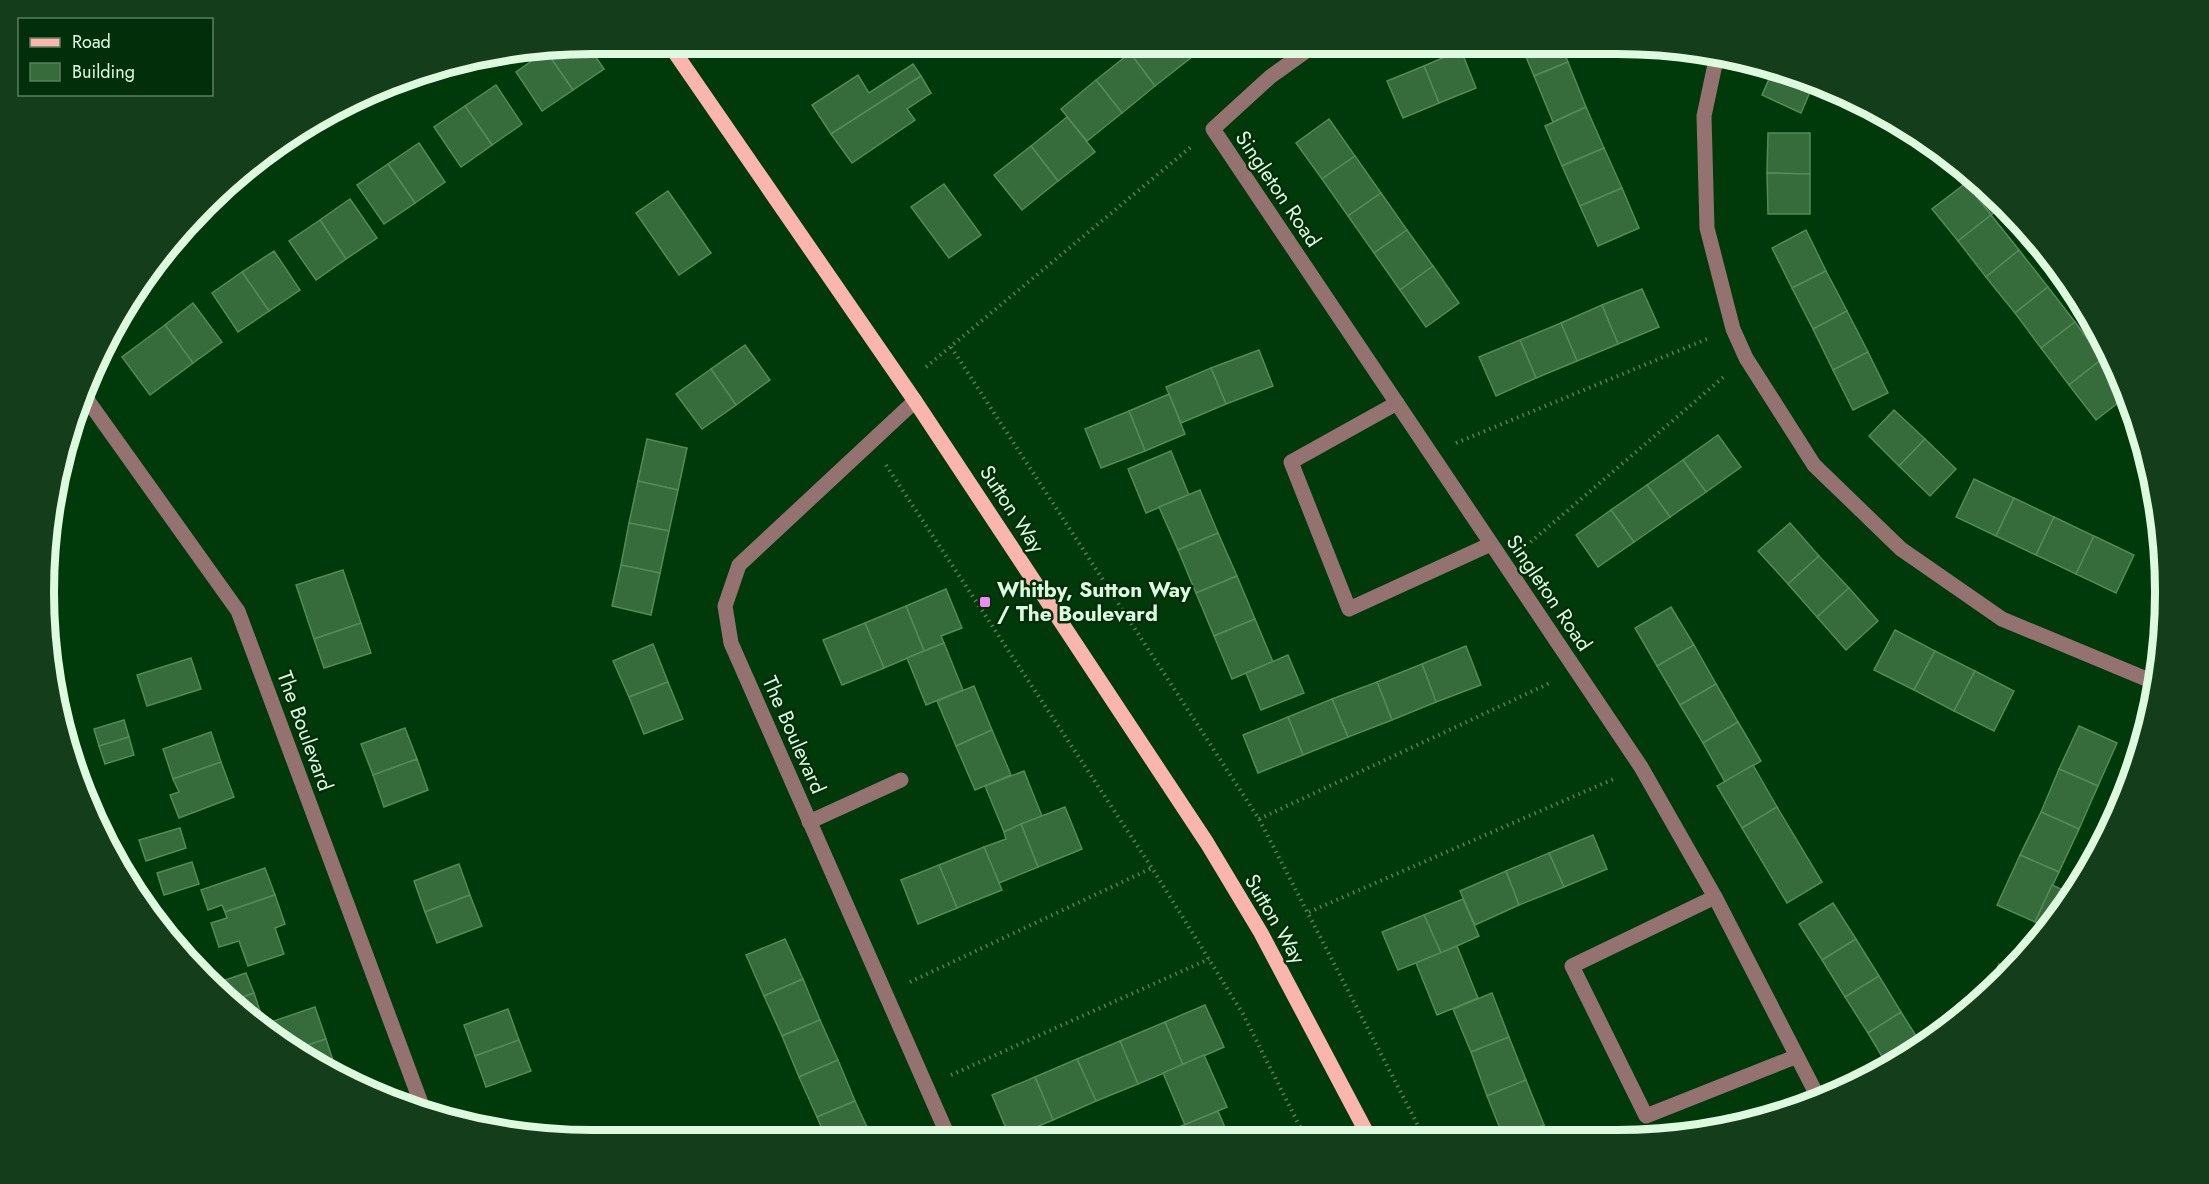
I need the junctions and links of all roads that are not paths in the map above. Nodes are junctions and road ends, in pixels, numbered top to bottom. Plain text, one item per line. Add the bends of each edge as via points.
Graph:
1 (676, 54) edge
2 (1302, 54) edge
3 (1715, 63) edge
4 (915, 401) junction
5 (89, 402) edge
6 (1397, 403) junction
7 (1491, 544) junction
8 (2148, 679) edge
9 (902, 780) dead end
10 (809, 822) junction
11 (1715, 897) junction
12 (1795, 1057) junction
13 (1815, 1092) edge
14 (420, 1101) edge
15 (945, 1130) edge
16 (1365, 1130) edge

1 - 4 main road, Sutton Way
2 - 6 street, Singleton Road via 1270,77 1213,129
3 - 8 street via 1704,116 1707,228 1733,329 1746,358 1814,465 1901,549 2002,619
4 - 10 street, The Boulevard via 739,565 725,606 731,643
4 - 16 main road, Sutton Way via 1207,843 1261,933
5 - 14 street, The Boulevard via 238,611
6 - 7 street, Singleton Road
6 - 7 street via 1291,462 1349,609
7 - 11 street, Singleton Road via 1641,767
9 - 10 street
10 - 15 street, The Boulevard
11 - 12 street, Singleton Road
11 - 12 street via 1572,966 1646,1116
12 - 13 street, Singleton Road

